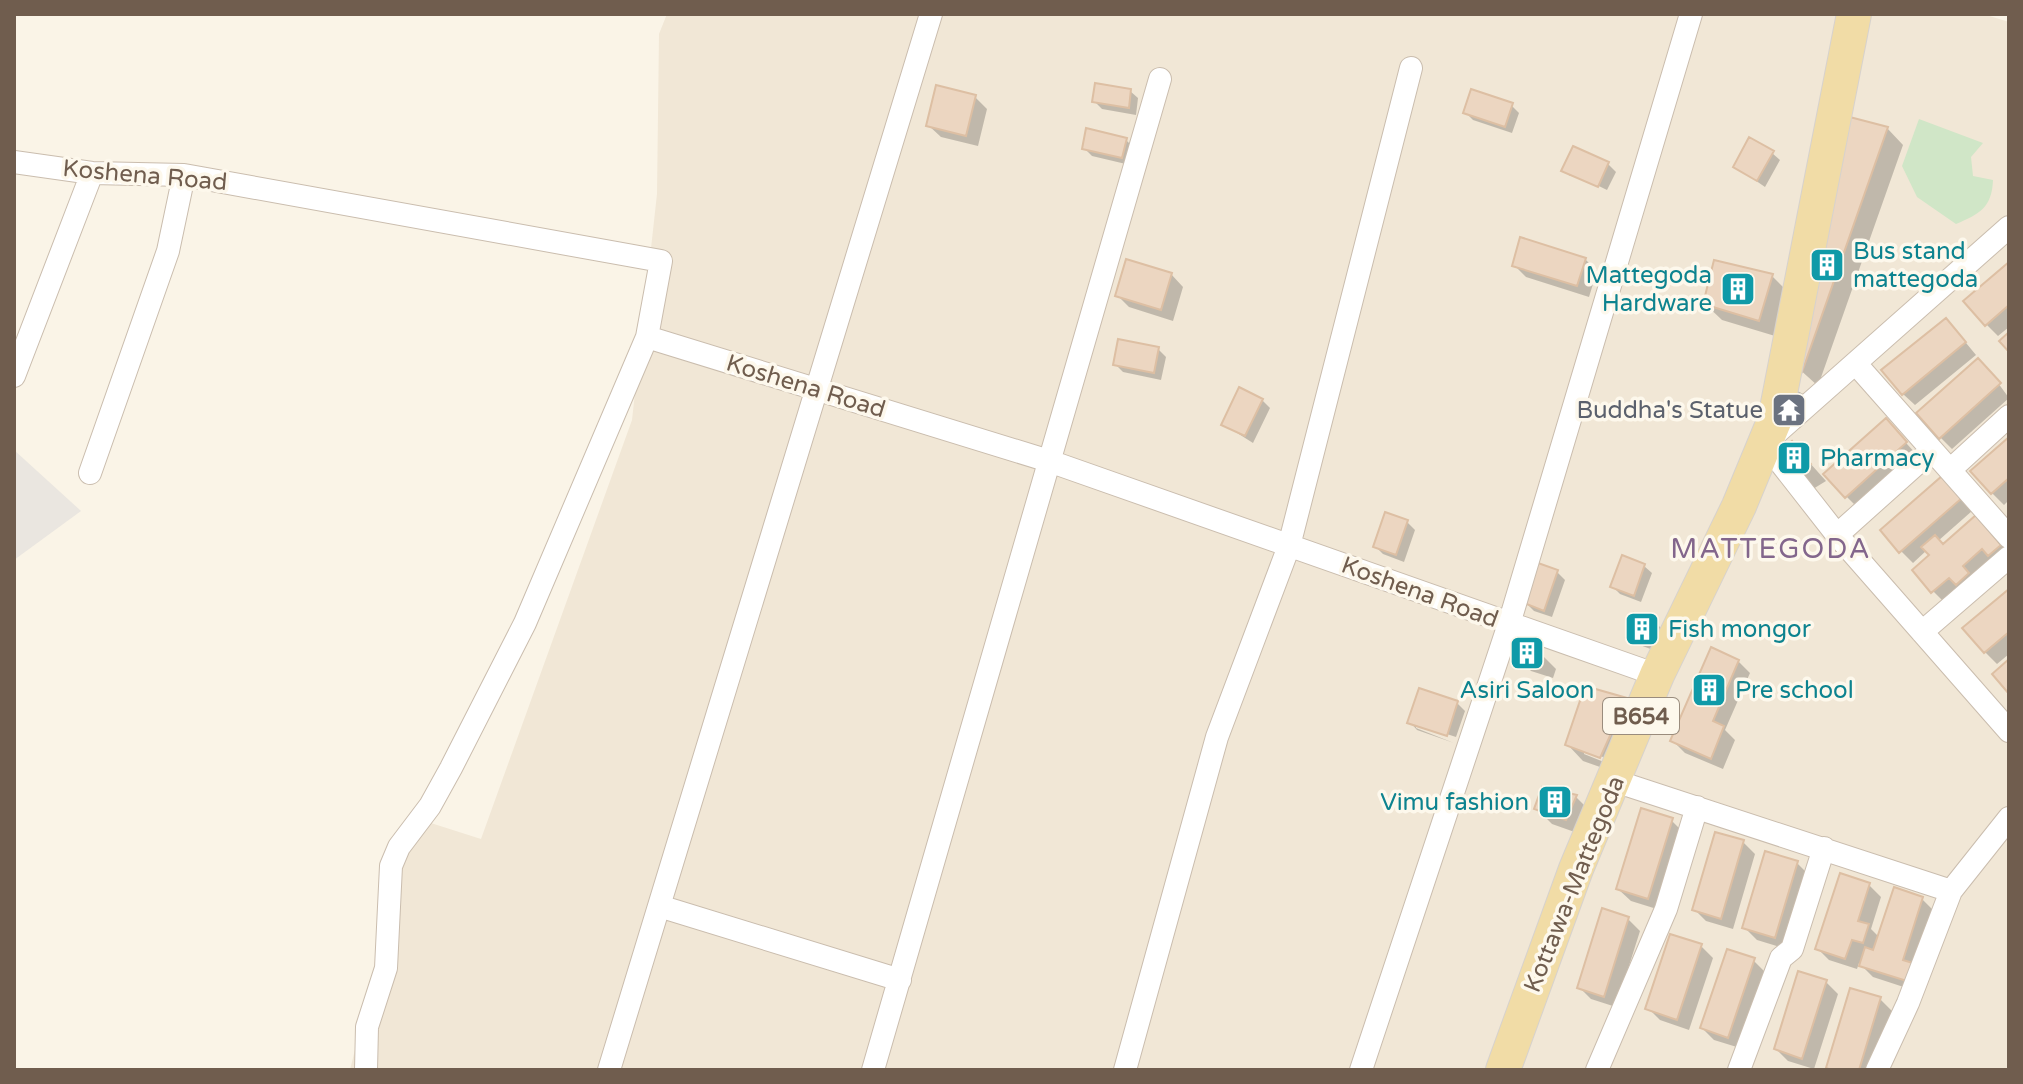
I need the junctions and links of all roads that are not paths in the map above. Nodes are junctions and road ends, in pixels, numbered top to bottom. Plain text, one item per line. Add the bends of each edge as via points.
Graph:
1 (931, 14) edge
2 (1691, 14) edge
3 (1854, 14) edge
4 (1411, 68) dead end
5 (1160, 79) dead end
6 (14, 162) edge
7 (92, 173) junction
8 (184, 175) junction
9 (2009, 227) edge
10 (647, 337) junction
11 (1856, 364) junction
12 (14, 376) edge
13 (817, 390) junction
14 (2009, 416) edge
15 (1765, 443) junction
16 (1932, 450) junction
17 (1049, 461) junction
18 (1950, 470) junction
19 (90, 473) dead end
20 (1837, 535) junction
21 (2009, 537) edge
22 (1289, 546) junction
23 (2009, 557) edge
24 (1509, 624) junction
25 (1922, 632) junction
26 (1657, 675) junction
27 (2009, 731) edge
28 (1615, 781) junction
29 (1697, 807) junction
30 (2009, 818) edge
31 (1824, 848) junction
32 (1951, 891) junction
33 (659, 906) junction
34 (900, 980) junction
35 (366, 1070) edge
36 (609, 1070) edge
37 (873, 1070) edge
38 (1125, 1070) edge
39 (1361, 1070) edge
40 (1503, 1070) edge
41 (1597, 1070) edge
42 (1739, 1070) edge
43 (1877, 1070) edge

1 - 13 street
2 - 24 street
3 - 15 main road, Kottawa-Mattegoda / B654 via 1787,365
4 - 22 street
5 - 17 street
6 - 7 street, Koshena Road
7 - 8 street, Koshena Road
7 - 12 street
8 - 10 street, Koshena Road via 661,261
8 - 19 street via 168,251
9 - 11 street
10 - 13 street, Koshena Road
10 - 35 street via 525,623 451,768 391,866 386,968 367,1027
11 - 15 street
11 - 16 street
13 - 17 street, Koshena Road
13 - 33 street
14 - 18 street
15 - 20 street
15 - 26 main road, Kottawa-Mattegoda / B654
16 - 18 street
16 - 20 street
17 - 22 street, Koshena Road
17 - 34 street
18 - 21 street
20 - 25 street
22 - 24 street, Koshena Road
22 - 38 street via 1217,737
23 - 25 street
24 - 26 street, Koshena Road
24 - 39 street
25 - 27 street
26 - 28 main road, Kottawa-Mattegoda / B654
28 - 29 street
28 - 40 main road, Kottawa-Mattegoda / B654 via 1576,869
29 - 31 street
29 - 41 street via 1666,909
30 - 32 street
31 - 32 street
31 - 42 street via 1792,949 1781,958
32 - 43 street
33 - 34 street
33 - 36 street
34 - 37 street

